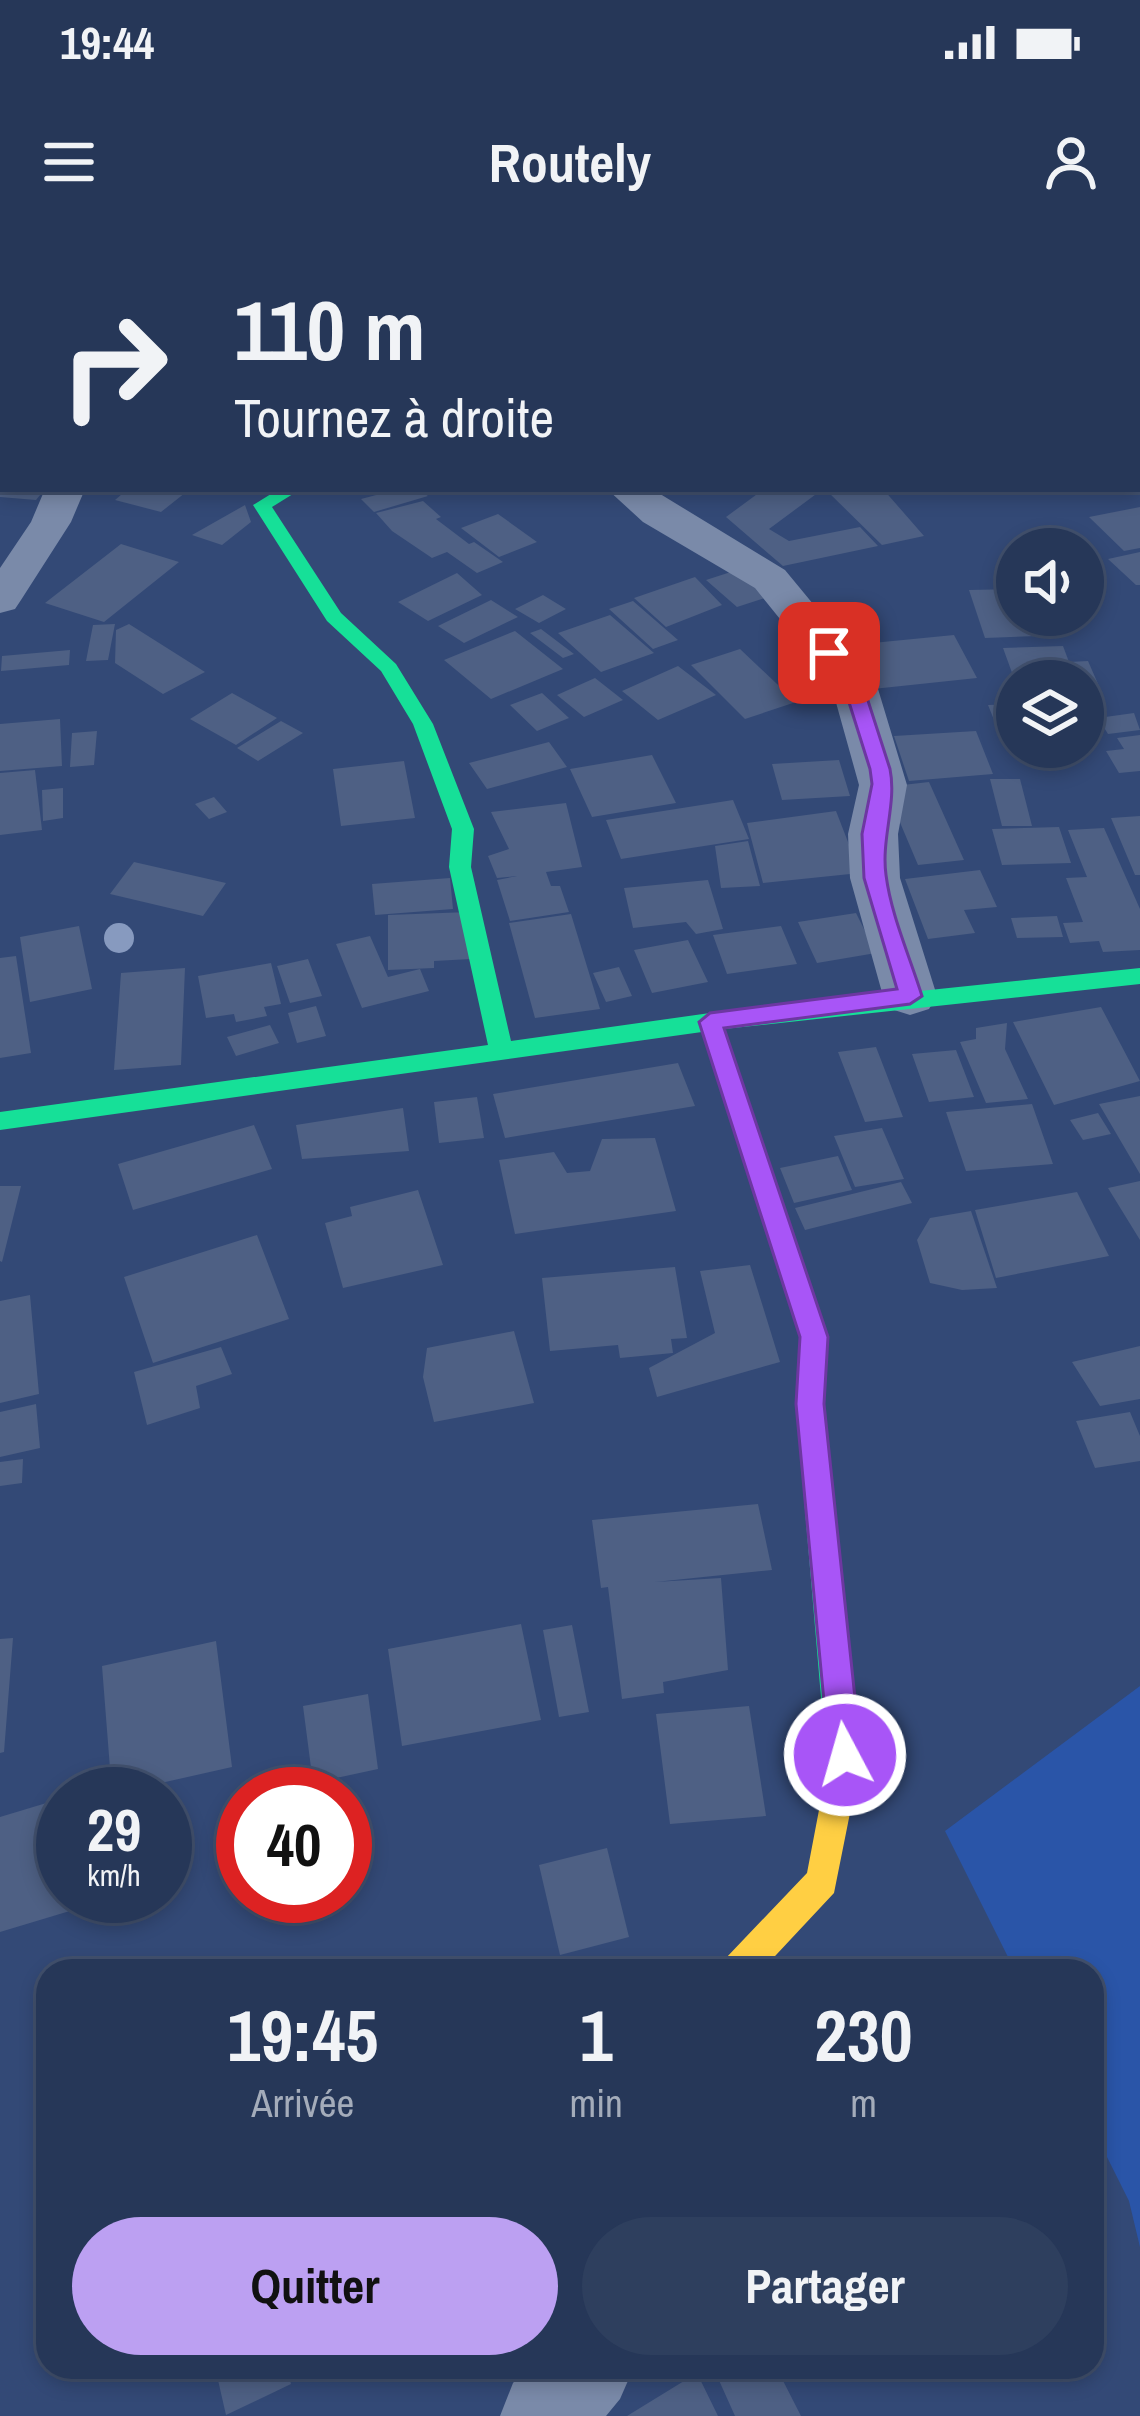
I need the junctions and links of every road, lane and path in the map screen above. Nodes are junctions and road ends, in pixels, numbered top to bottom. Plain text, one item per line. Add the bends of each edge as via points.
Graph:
1 (64, 492) edge
2 (286, 492) edge
3 (631, 492) edge
4 (0, 599) edge
5 (1140, 976) edge
6 (910, 996) junction
7 (710, 1022) junction
8 (501, 1048) junction
9 (0, 1121) edge
10 (747, 1959) edge
11 (578, 2379) edge
12 (546, 2416) edge

1 - 4 street
2 - 8 street via 262,505 276,530 334,617 389,668 423,724 463,830 460,867
3 - 6 street via 770,579 852,679 883,784 875,878
5 - 6 street
6 - 7 street
7 - 8 street
7 - 10 street via 814,1337 810,1404 845,1755 822,1881
8 - 9 street
11 - 12 street

